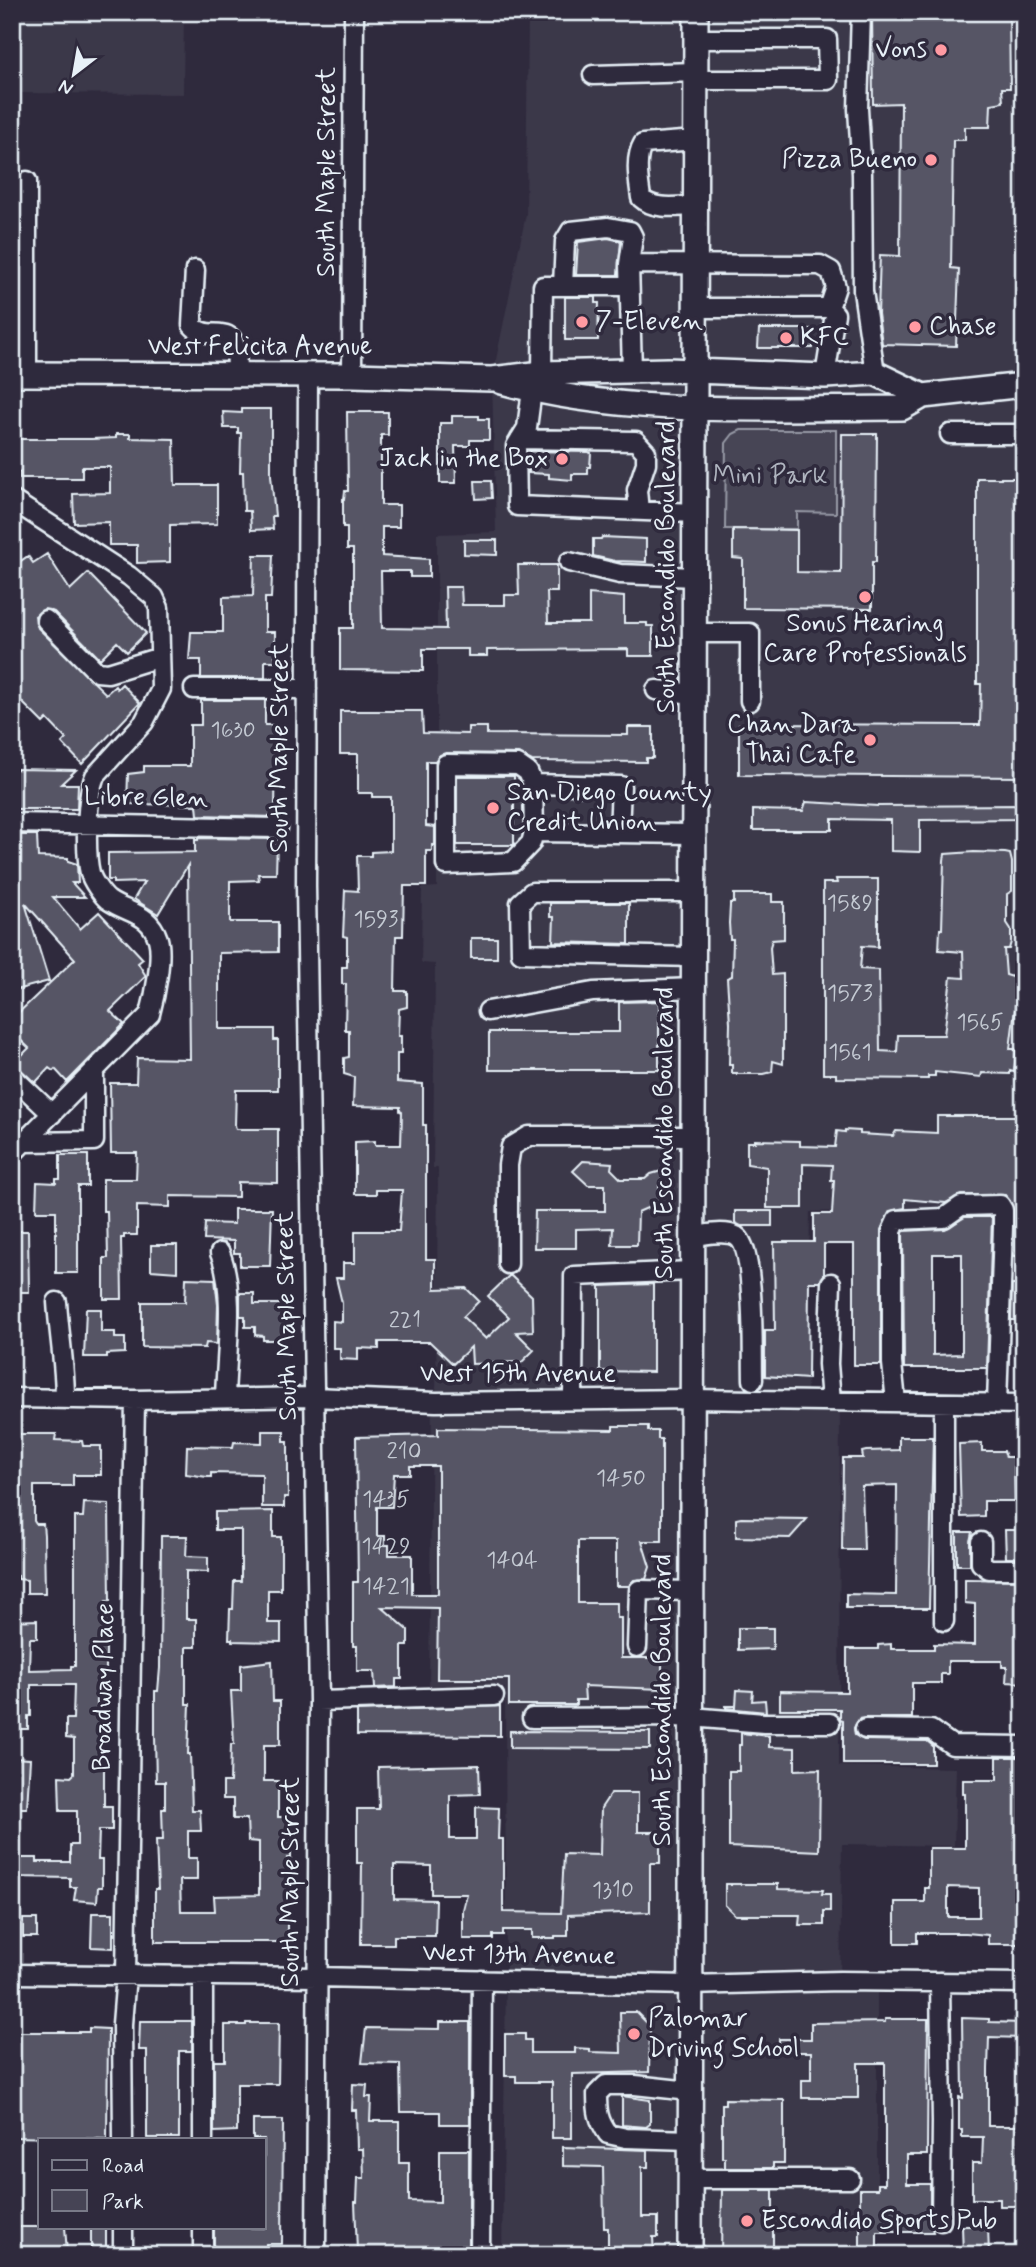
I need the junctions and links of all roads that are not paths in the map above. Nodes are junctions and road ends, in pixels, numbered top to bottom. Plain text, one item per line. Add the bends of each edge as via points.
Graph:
1 (354, 12) edge
2 (696, 12) edge
3 (861, 12) edge
4 (696, 39) junction
5 (593, 75) dead end
6 (696, 76) junction
7 (696, 140) junction
8 (27, 181) dead end
9 (696, 206) junction
10 (629, 264) junction
11 (696, 264) junction
12 (195, 270) dead end
13 (563, 286) junction
14 (629, 286) junction
15 (695, 308) junction
16 (830, 308) junction
17 (632, 371) junction
18 (694, 372) junction
19 (875, 373) junction
20 (20, 374) edge
21 (237, 375) junction
22 (308, 375) junction
23 (352, 375) junction
24 (825, 376) junction
25 (537, 382) junction
26 (1024, 385) edge
27 (923, 396) junction
28 (694, 407) junction
29 (950, 434) dead end
30 (1024, 434) edge
31 (520, 439) junction
32 (12, 500) edge
33 (639, 511) junction
34 (695, 513) junction
35 (569, 562) dead end
36 (695, 577) junction
37 (46, 620) dead end
38 (695, 633) junction
39 (160, 657) junction
40 (194, 689) dead end
41 (307, 690) junction
42 (656, 690) dead end
43 (695, 694) junction
44 (750, 701) dead end
45 (533, 784) junction
46 (12, 823) edge
47 (87, 823) junction
48 (278, 828) dead end
49 (534, 832) junction
50 (619, 833) junction
51 (695, 834) junction
52 (694, 892) junction
53 (694, 957) junction
54 (694, 988) junction
55 (488, 1011) dead end
56 (94, 1071) junction
57 (12, 1076) edge
58 (52, 1114) junction
59 (692, 1136) junction
60 (18, 1148) edge
61 (693, 1236) junction
62 (220, 1253) dead end
63 (508, 1264) dead end
64 (692, 1271) junction
65 (831, 1283) dead end
66 (57, 1302) dead end
67 (752, 1380) dead end
68 (313, 1397) junction
69 (12, 1398) edge
70 (65, 1398) junction
71 (225, 1398) junction
72 (692, 1399) junction
73 (135, 1400) junction
74 (573, 1400) junction
75 (831, 1401) junction
76 (896, 1402) junction
77 (944, 1403) junction
78 (998, 1404) junction
79 (1024, 1404) edge
80 (981, 1542) dead end
81 (1024, 1569) edge
82 (692, 1591) junction
83 (944, 1621) dead end
84 (637, 1647) dead end
85 (494, 1696) dead end
86 (318, 1701) junction
87 (691, 1717) junction
88 (533, 1718) dead end
89 (830, 1723) dead end
90 (864, 1729) dead end
91 (1024, 1746) edge
92 (12, 1974) edge
93 (126, 1975) junction
94 (203, 1976) junction
95 (317, 1977) junction
96 (482, 1980) junction
97 (940, 1982) junction
98 (1024, 1983) edge
99 (690, 1984) junction
100 (690, 2091) junction
101 (123, 2138) edge
102 (203, 2138) edge
103 (690, 2140) junction
104 (690, 2179) junction
105 (850, 2179) dead end
106 (941, 2221) dead end
107 (123, 2228) edge
108 (203, 2228) edge
109 (124, 2255) edge
110 (203, 2255) edge
111 (316, 2255) edge
112 (480, 2255) edge
113 (690, 2255) edge

1 - 23 street, South Maple Street
2 - 4 main road, South Escondido Boulevard
3 - 19 street via 858,109 863,291
4 - 6 main road, South Escondido Boulevard
4 - 6 street via 827,39 828,80
5 - 6 street
6 - 7 main road, South Escondido Boulevard
7 - 9 main road, South Escondido Boulevard
7 - 9 street via 643,144 638,170 641,198 646,203
8 - 20 street
9 - 11 main road, South Escondido Boulevard
10 - 11 street
10 - 13 street via 630,231 608,227 571,231 565,241
10 - 14 street
11 - 15 main road, South Escondido Boulevard
11 - 16 street via 820,265 831,271 836,287
12 - 21 street via 192,325 204,334 230,336 235,343
13 - 14 street
13 - 25 street via 543,286
14 - 17 street
15 - 16 street
15 - 18 main road, South Escondido Boulevard
16 - 24 street via 835,314
17 - 18 main road, West Felicita Avenue
17 - 25 main road, West Felicita Avenue
18 - 24 main road, West Felicita Avenue
18 - 28 main road, South Escondido Boulevard
19 - 24 main road, West Felicita Avenue
19 - 27 main road, West Felicita Avenue
20 - 21 main road, West Felicita Avenue
21 - 22 main road, West Felicita Avenue
22 - 23 main road, West Felicita Avenue
22 - 41 street, South Maple Street
23 - 25 main road, West Felicita Avenue
25 - 28 main road, West Felicita Avenue via 594,400
25 - 31 street via 527,428
26 - 27 main road, West Felicita Avenue
27 - 28 main road, West Felicita Avenue via 902,408
28 - 34 main road, South Escondido Boulevard
29 - 30 street
31 - 33 street via 516,446 517,506
31 - 33 street via 636,441 646,452 637,490
32 - 39 street via 154,597 159,608
33 - 34 street
34 - 36 main road, South Escondido Boulevard
35 - 36 street via 620,574
36 - 38 main road, South Escondido Boulevard
37 - 39 street via 97,672 108,673
38 - 43 main road, South Escondido Boulevard
38 - 44 street via 750,633
39 - 47 street via 161,689 144,722 94,776
40 - 41 street
41 - 68 street, South Maple Street
42 - 43 street
43 - 51 main road, South Escondido Boulevard
45 - 49 street
45 - 49 street via 528,772 518,765 446,764 446,865 513,862 531,843
45 - 50 street via 621,786
46 - 47 street, Libre Glen
47 - 48 street, Libre Glen
47 - 56 street via 90,875 107,899 148,920 159,940 157,988 150,1014
49 - 50 street
50 - 51 street
51 - 52 main road, South Escondido Boulevard
52 - 53 main road, South Escondido Boulevard
52 - 53 street via 532,892 520,903 521,953
53 - 54 main road, South Escondido Boulevard
54 - 55 street via 593,992
54 - 59 main road, South Escondido Boulevard
56 - 58 street
56 - 60 street via 94,1141
57 - 58 street
58 - 60 street
59 - 61 main road, South Escondido Boulevard
59 - 63 street via 529,1136 511,1147
61 - 64 main road, South Escondido Boulevard
61 - 67 street via 727,1233 739,1238 746,1249
62 - 71 street via 226,1266 228,1298
64 - 72 main road, South Escondido Boulevard
64 - 74 street via 574,1276
65 - 75 street
66 - 70 street
68 - 71 street, West 15th Avenue
68 - 74 street, West 15th Avenue via 436,1402
68 - 86 street, South Maple Street
69 - 70 street, West 15th Avenue
70 - 73 street, West 15th Avenue
71 - 73 street, West 15th Avenue
72 - 74 street, West 15th Avenue
72 - 75 street, West 15th Avenue
72 - 82 main road, South Escondido Boulevard
73 - 93 street, Broadway Place
75 - 76 street, West 15th Avenue
76 - 77 street, West 15th Avenue
76 - 78 street via 892,1363 895,1222 944,1218 961,1206 1000,1205
77 - 78 street, West 15th Avenue
77 - 83 street
78 - 79 street, West 15th Avenue
80 - 81 street via 981,1563 989,1569
82 - 84 street via 639,1590
82 - 87 main road, South Escondido Boulevard
85 - 86 street
86 - 95 street, South Maple Street
87 - 88 street
87 - 89 street
87 - 99 main road, South Escondido Boulevard
90 - 91 street via 931,1730 952,1745
92 - 93 street, West 13th Avenue
93 - 94 street, West 13th Avenue
93 - 101 street, Broadway Place
94 - 95 street, West 13th Avenue
94 - 102 street
95 - 96 street, West 13th Avenue
95 - 111 street, South Maple Street
96 - 99 street, West 13th Avenue
96 - 112 street
97 - 98 street, West 13th Avenue
97 - 99 street, West 13th Avenue
97 - 106 street
99 - 100 main road, South Escondido Boulevard
100 - 103 main road, South Escondido Boulevard
100 - 103 street via 606,2085 597,2094 597,2112 608,2134
103 - 104 main road, South Escondido Boulevard
104 - 105 street
104 - 113 main road, South Escondido Boulevard
107 - 109 street
108 - 110 street

